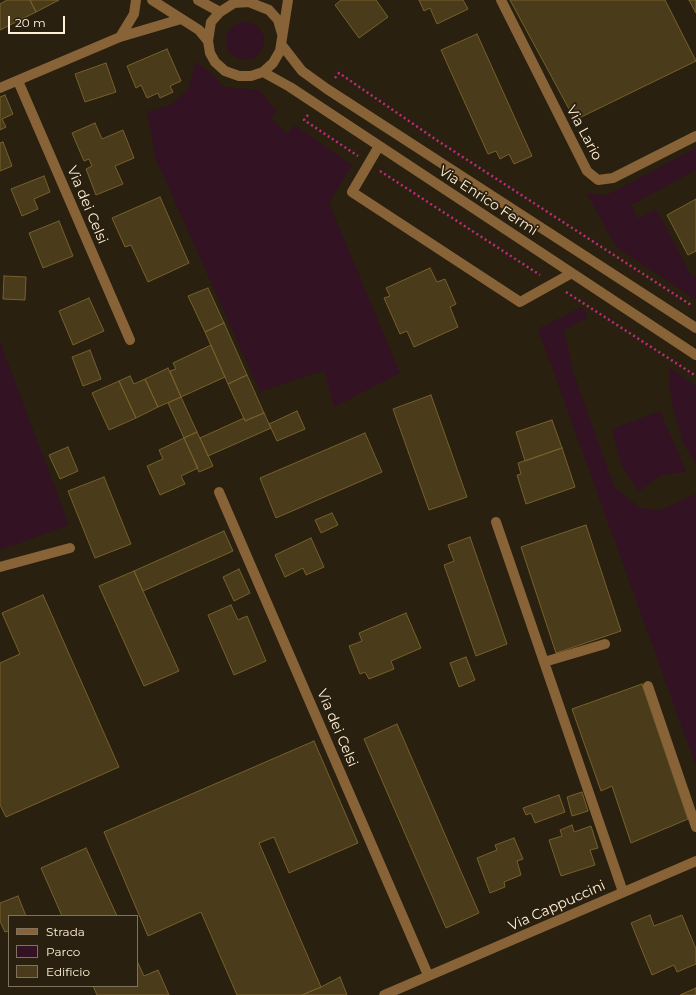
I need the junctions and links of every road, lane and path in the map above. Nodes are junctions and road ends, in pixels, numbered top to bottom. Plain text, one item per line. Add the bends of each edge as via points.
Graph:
1 (136, 0) edge
2 (152, 0) edge
3 (198, 0) edge
4 (288, 0) edge
5 (501, 0) edge
6 (250, 1) edge
7 (220, 12) junction
8 (181, 19) junction
9 (120, 37) junction
10 (282, 39) junction
11 (208, 41) junction
12 (263, 72) junction
13 (18, 81) junction
14 (0, 88) edge
15 (327, 89) junction
16 (316, 105) junction
17 (696, 136) edge
18 (379, 146) junction
19 (369, 164) junction
20 (572, 273) junction
21 (553, 283) junction
22 (696, 308) edge
23 (696, 328) edge
24 (130, 340) dead end
25 (696, 355) edge
26 (696, 376) edge
27 (219, 492) dead end
28 (496, 522) dead end
29 (70, 548) dead end
30 (0, 567) edge
31 (605, 644) dead end
32 (544, 662) junction
33 (648, 686) dead end
34 (696, 827) edge
35 (695, 865) edge
36 (623, 892) junction
37 (428, 975) junction
38 (384, 995) edge

1 - 9 street via 134,14
2 - 8 street
3 - 7 street
4 - 10 street
5 - 17 street, Via Lario via 587,171 598,180 613,178
6 - 7 street via 234,3
6 - 10 street via 269,10 278,20
7 - 11 street via 211,22
8 - 9 street
8 - 11 street via 199,30
9 - 13 street
10 - 12 street via 280,51 273,63
10 - 15 street, Via Enrico Fermi via 302,71
11 - 12 street via 213,58 225,71 239,76
12 - 16 street, Via Enrico Fermi
13 - 14 street
13 - 24 street, Via dei Celsi
15 - 22 path via 339,73 438,141
15 - 23 street, Via Enrico Fermi
16 - 18 street, Via Enrico Fermi
16 - 19 path via 304,120
18 - 19 street
18 - 20 street, Via Enrico Fermi
19 - 21 path
19 - 21 street via 352,192 520,302
20 - 21 street
20 - 25 street, Via Enrico Fermi
21 - 26 path
27 - 37 street, Via dei Celsi
28 - 32 street
29 - 30 street
31 - 32 street
32 - 36 street
33 - 34 street
35 - 36 street, Via Cappuccini
36 - 37 street, Via Cappuccini
37 - 38 street, Via Cappuccini

